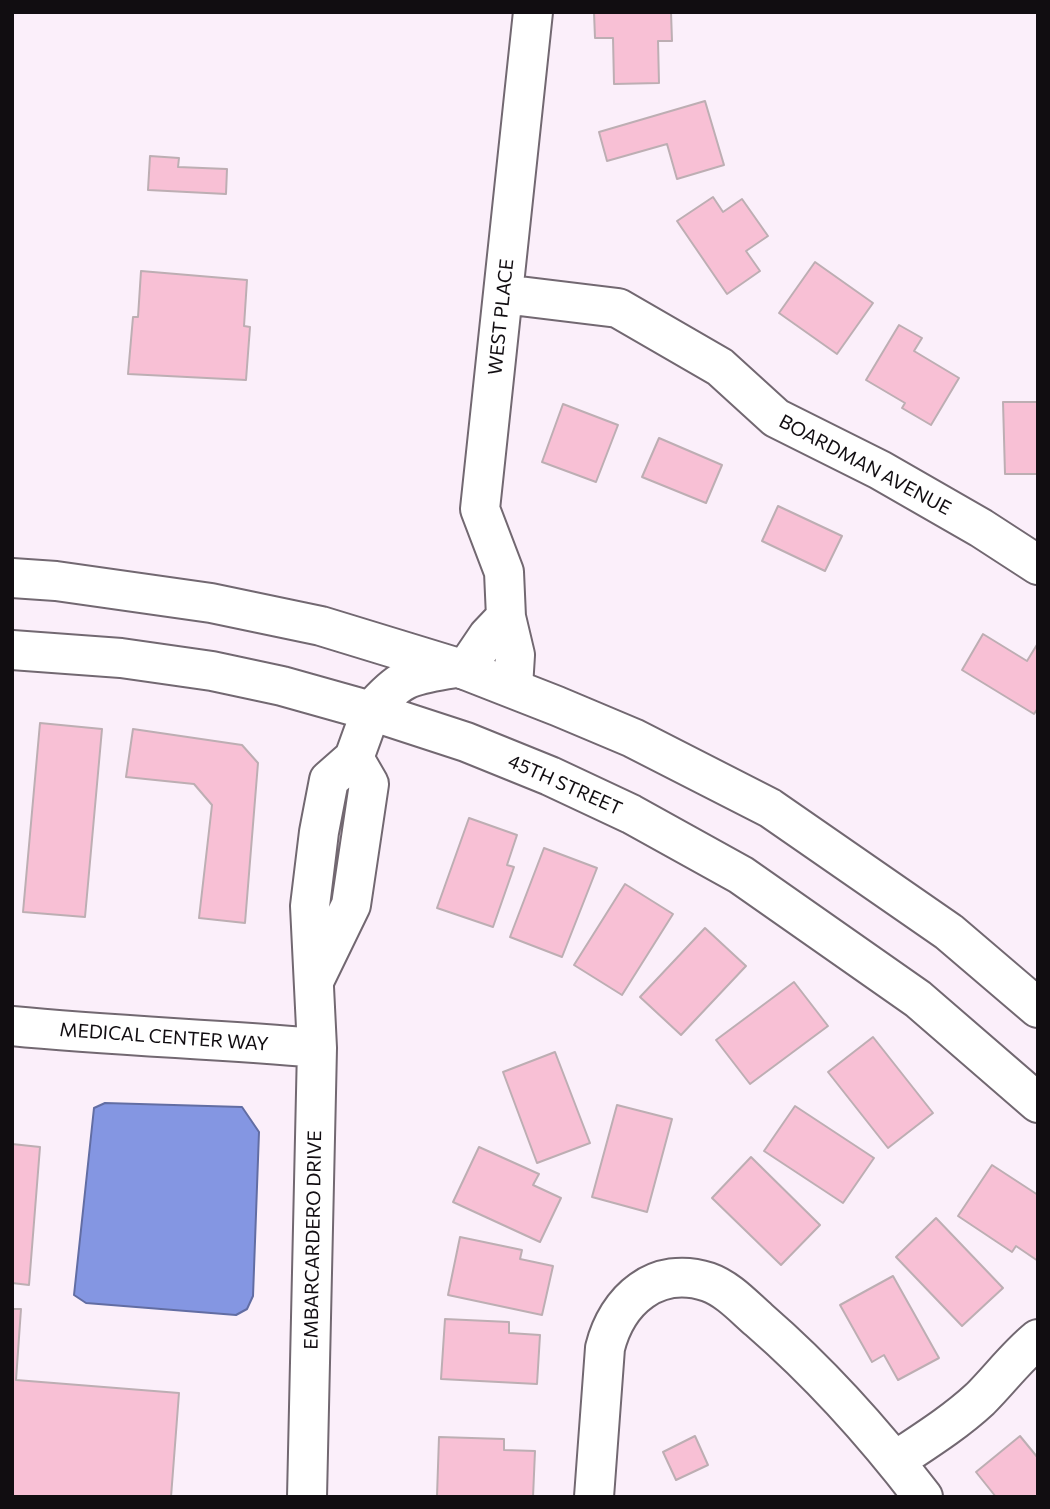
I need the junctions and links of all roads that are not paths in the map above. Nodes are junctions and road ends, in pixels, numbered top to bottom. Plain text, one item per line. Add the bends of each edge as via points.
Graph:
1 (533, 12) edge
2 (503, 294) junction
3 (1038, 565) edge
4 (12, 578) edge
5 (506, 617) junction
6 (12, 650) edge
7 (461, 669) junction
8 (513, 687) junction
9 (371, 711) junction
10 (1038, 1008) edge
11 (12, 1026) edge
12 (317, 1048) junction
13 (1038, 1103) edge
14 (1038, 1339) edge
15 (895, 1461) junction
16 (307, 1497) edge
17 (594, 1497) edge
18 (923, 1497) edge

1 - 2 street, WEST PLACE
2 - 3 street, BOARDMAN AVENUE via 618,308 720,367 776,418 880,470
2 - 5 street, WEST PLACE via 480,509 504,572
4 - 7 street via 211,603 321,626
5 - 7 street
5 - 8 street, WEST PLACE via 515,655
6 - 9 street, 45TH STREET via 121,657 212,671
7 - 8 street
7 - 9 street via 414,675 391,688
8 - 10 street via 633,738 770,808 949,932
9 - 12 street, EMBARCARDERO DRIVE via 354,758 369,784 351,905 314,982
9 - 13 street, 45TH STREET via 550,776 741,874 918,999
11 - 12 street, MEDICAL CENTER WAY
12 - 16 street, EMBARCARDERO DRIVE
14 - 15 street via 950,1425
15 - 17 street via 845,1403 726,1292 699,1280 669,1279 634,1296 610,1328
15 - 18 street

